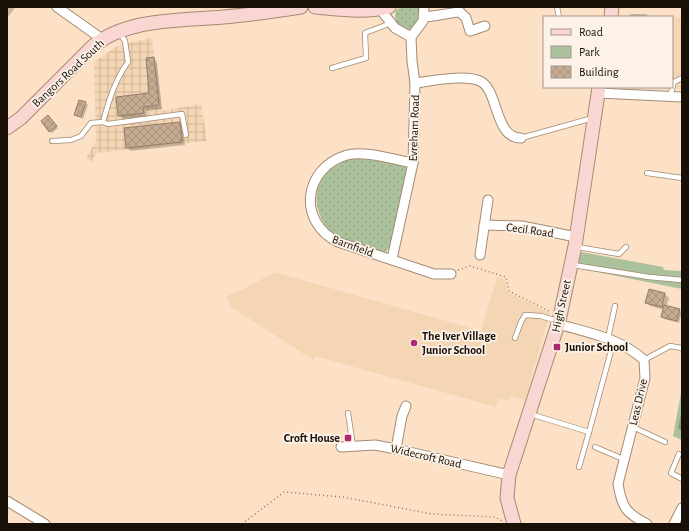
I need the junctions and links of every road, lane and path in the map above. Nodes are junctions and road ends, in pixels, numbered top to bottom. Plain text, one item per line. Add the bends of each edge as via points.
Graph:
1 (57, 7) edge
2 (302, 7) edge
3 (315, 7) edge
4 (424, 7) edge
5 (384, 8) edge
6 (247, 11) edge
7 (424, 17) junction
8 (391, 23) junction
9 (485, 26) dead end
10 (118, 31) junction
11 (411, 37) junction
12 (102, 39) junction
13 (332, 68) dead end
14 (682, 78) edge
15 (415, 83) junction
16 (673, 86) edge
17 (672, 88) edge
18 (599, 90) edge
19 (670, 97) junction
20 (682, 97) edge
21 (594, 117) junction
22 (103, 122) junction
23 (7, 128) edge
24 (186, 135) dead end
25 (521, 138) joint
26 (52, 141) dead end
27 (413, 163) junction
28 (647, 173) dead end
29 (682, 178) edge
30 (488, 200) dead end
31 (484, 225) junction
32 (576, 241) junction
33 (626, 247) dead end
34 (480, 255) dead end
35 (392, 260) junction
36 (571, 265) junction
37 (462, 269) dead end
38 (451, 274) dead end
39 (682, 280) edge
40 (615, 306) dead end
41 (556, 319) junction
42 (515, 338) dead end
43 (611, 339) junction
44 (682, 348) edge
45 (644, 360) junction
46 (406, 406) dead end
47 (348, 413) dead end
48 (529, 413) junction
49 (633, 427) junction
50 (590, 432) junction
51 (665, 442) dead end
52 (353, 446) junction
53 (341, 447) dead end
54 (595, 447) dead end
55 (396, 449) junction
56 (679, 454) dead end
57 (623, 459) junction
58 (579, 467) dead end
59 (509, 475) junction
60 (682, 479) edge
61 (7, 501) edge
62 (682, 508) edge
63 (509, 523) edge
64 (45, 524) edge
65 (242, 524) edge
66 (647, 524) edge
67 (674, 524) edge

1 - 12 street
2 - 6 main road, Bangors Road South
3 - 5 main road via 349,10
4 - 7 street
5 - 8 street
6 - 10 main road, Bangors Road South via 138,25
7 - 9 street via 460,12 466,18 470,31
7 - 11 street
8 - 11 street
8 - 13 lane via 365,33 366,58
10 - 12 main road, Bangors Road South
10 - 22 lane via 125,41 128,62 109,100
11 - 15 street, Evreham Road
12 - 23 main road, Bangors Road South
14 - 16 lane via 674,82
15 - 25 street via 456,79 481,82 490,93 500,122 513,135
15 - 27 street, Evreham Road
17 - 19 lane
18 - 19 street
18 - 21 main road, High Street
19 - 20 street
21 - 25 lane
21 - 32 main road, High Street
22 - 24 lane via 108,124 182,114
22 - 26 lane via 91,123 82,136 71,140
27 - 35 street, Evreham Road
27 - 35 street, Barnfield via 374,156 348,155 329,164 316,177 312,186 310,198 313,217 326,235 338,242
28 - 29 lane
30 - 31 street
31 - 32 street, Cecil Road via 522,226
31 - 34 street
32 - 33 lane via 619,254
32 - 36 main road, High Street
35 - 38 street, Barnfield via 434,274
36 - 39 lane via 649,278
36 - 41 main road, High Street
37 - 41 path via 470,266 506,277 509,291
40 - 43 lane
41 - 42 lane via 525,315
41 - 43 street
41 - 48 main road, High Street
43 - 45 street via 634,350
43 - 50 lane
44 - 45 lane via 670,346
45 - 49 street, Leas Drive via 645,378
46 - 55 street
47 - 52 lane
48 - 50 lane
48 - 59 main road, High Street
49 - 51 lane
49 - 57 street, Leas Drive
50 - 58 lane
52 - 53 street, Widecroft Road
52 - 55 street, Widecroft Road via 375,445
54 - 57 lane
55 - 59 street, Widecroft Road
56 - 60 lane via 670,473
57 - 66 street, Leas Drive via 618,484 620,501 633,516
59 - 63 main road, High Street
61 - 64 street
62 - 67 street
63 - 65 path via 495,517 432,514 343,497 284,492

